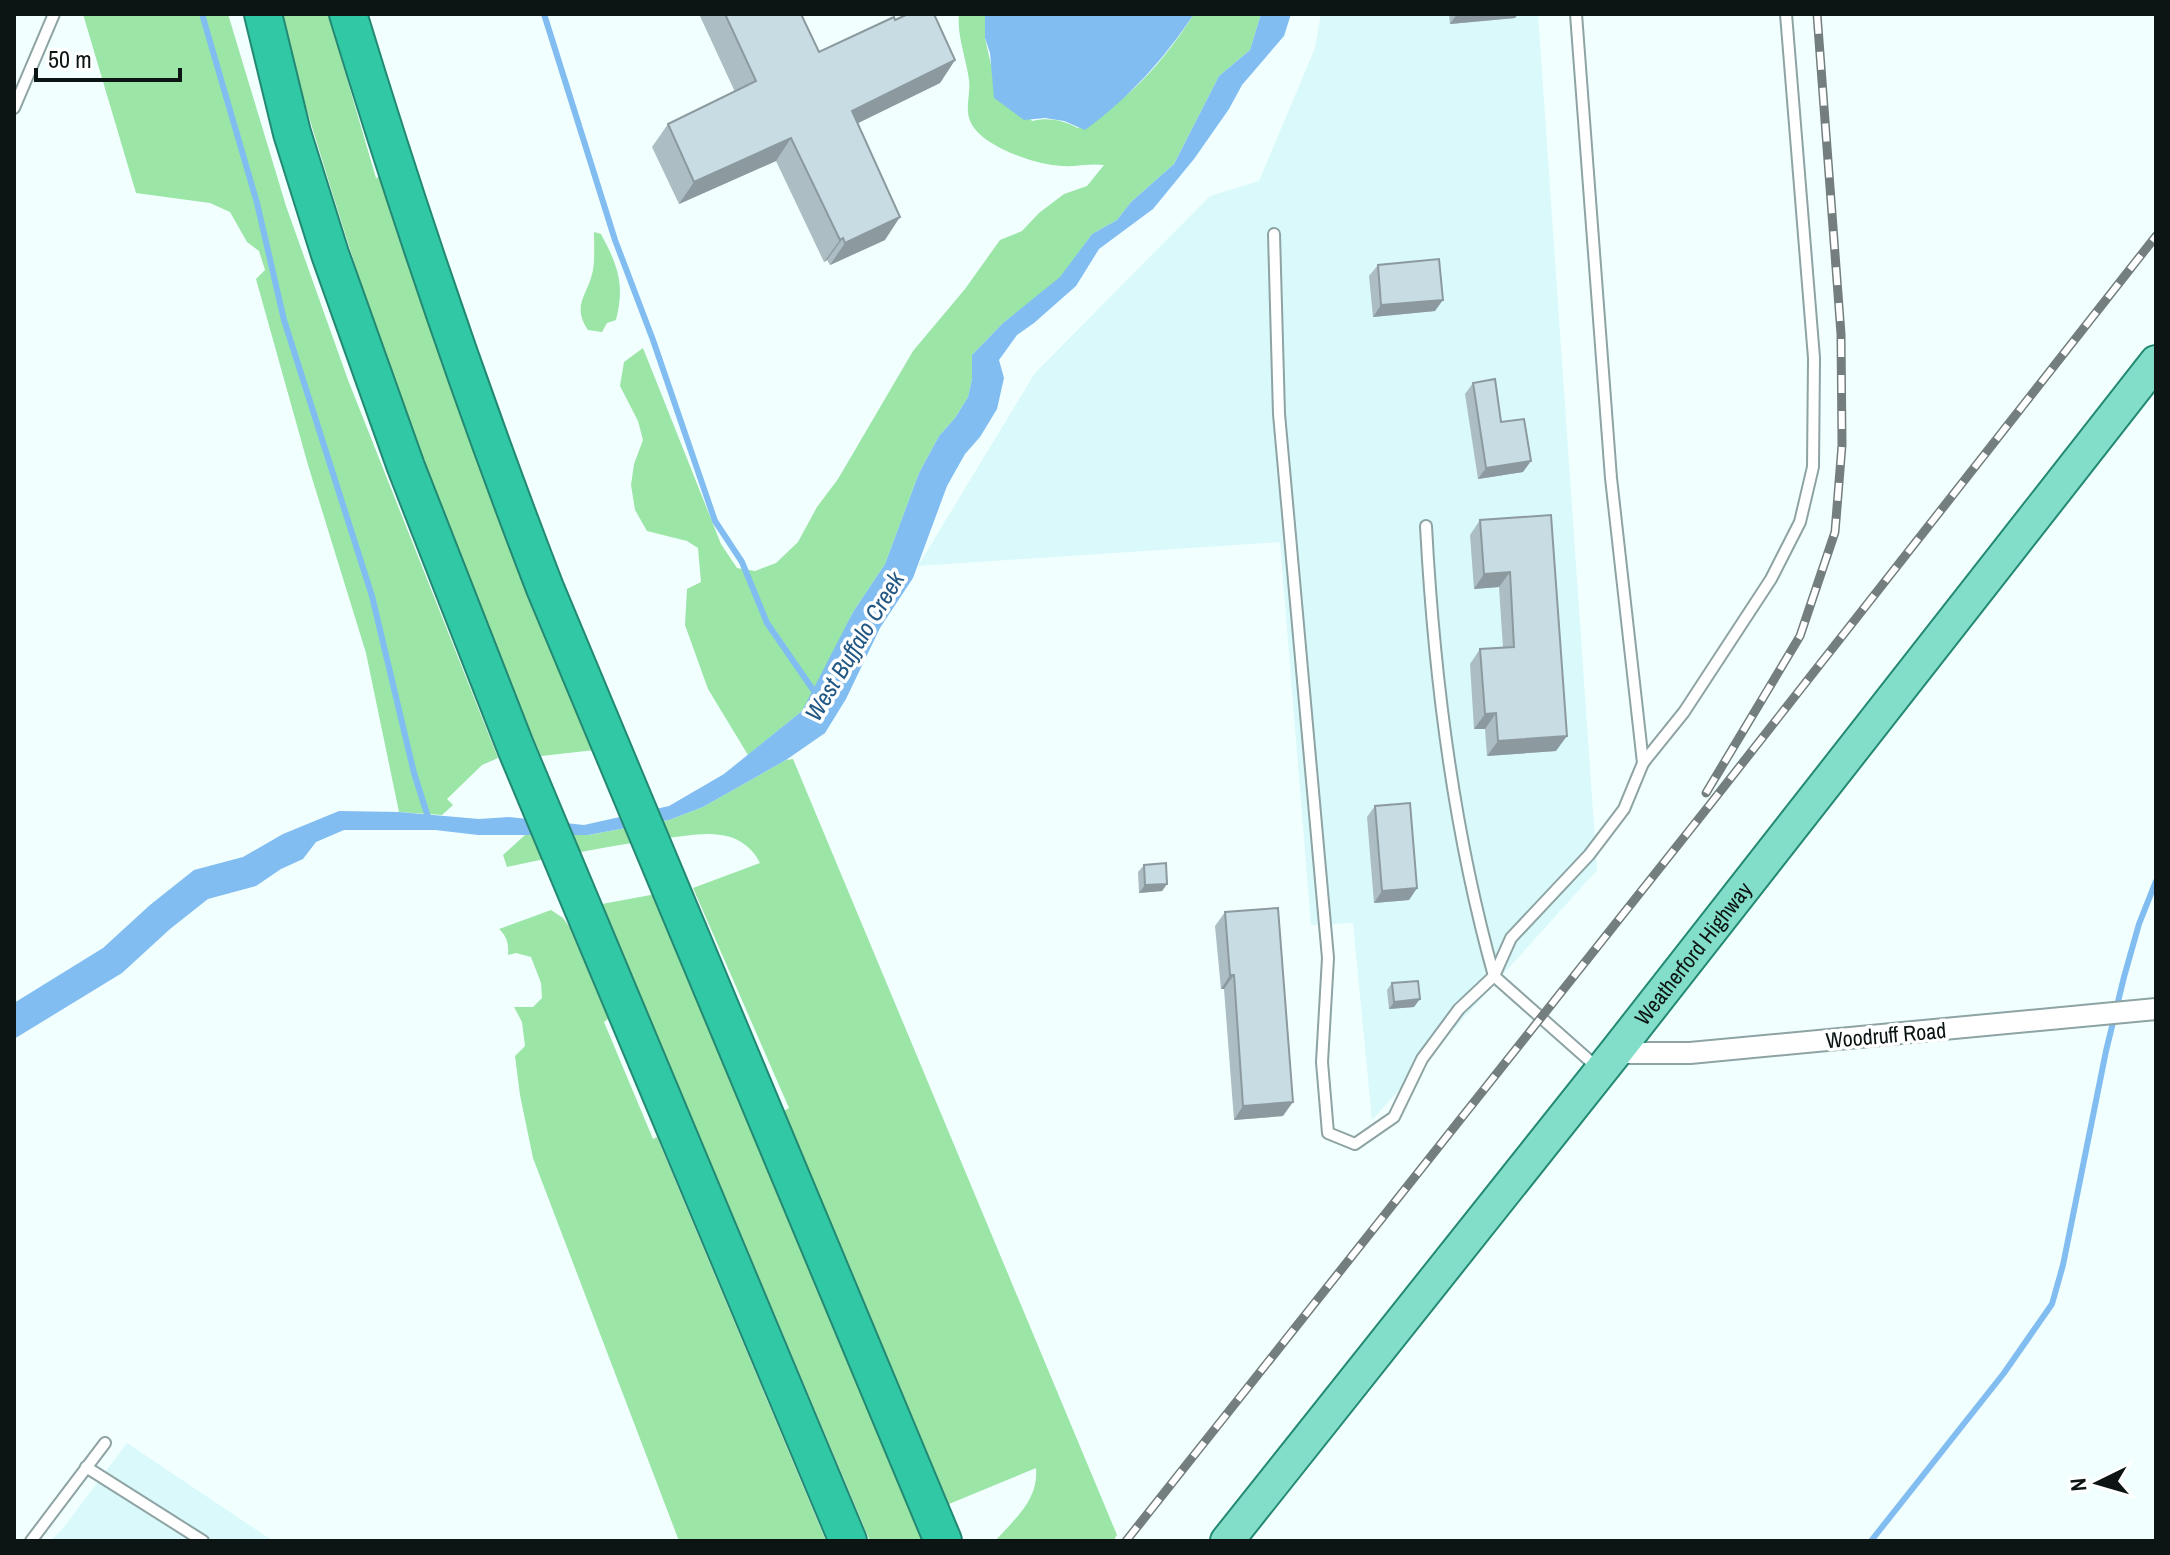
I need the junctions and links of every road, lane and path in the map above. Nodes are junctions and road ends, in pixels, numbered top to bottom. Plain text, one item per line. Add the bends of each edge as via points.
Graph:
1 (54, 14) edge
2 (244, 14) edge
3 (263, 14) edge
4 (348, 14) edge
5 (365, 14) edge
6 (1576, 14) edge
7 (1786, 14) edge
8 (14, 108) edge
9 (292, 133) junction
10 (390, 151) junction
11 (1274, 234) dead end
12 (2156, 362) edge
13 (1426, 526) dead end
14 (1643, 763) junction
15 (1494, 976) junction
16 (2156, 1009) edge
17 (1608, 1062) junction
18 (105, 1443) dead end
19 (86, 1467) junction
20 (942, 1537) edge
21 (31, 1541) edge
22 (203, 1541) edge
23 (848, 1541) edge
24 (1227, 1541) edge

1 - 8 lane
2 - 9 highway
3 - 9 highway
4 - 10 highway
5 - 10 highway
6 - 14 lane via 1611,478
7 - 14 lane via 1814,358 1813,467 1800,522 1771,579 1684,712
9 - 23 highway via 406,467 516,748
10 - 20 highway via 493,453
11 - 15 lane via 1279,414 1328,958 1322,1062 1328,1133 1355,1144 1394,1117 1422,1059 1459,1009
12 - 17 main road, Weatherford Highway
13 - 15 lane via 1431,621 1452,779 1476,911
14 - 15 lane via 1624,809 1511,938
15 - 17 lane
16 - 17 street, Woodruff Road
17 - 24 main road, Weatherford Highway
18 - 19 lane
19 - 21 lane
19 - 22 lane

